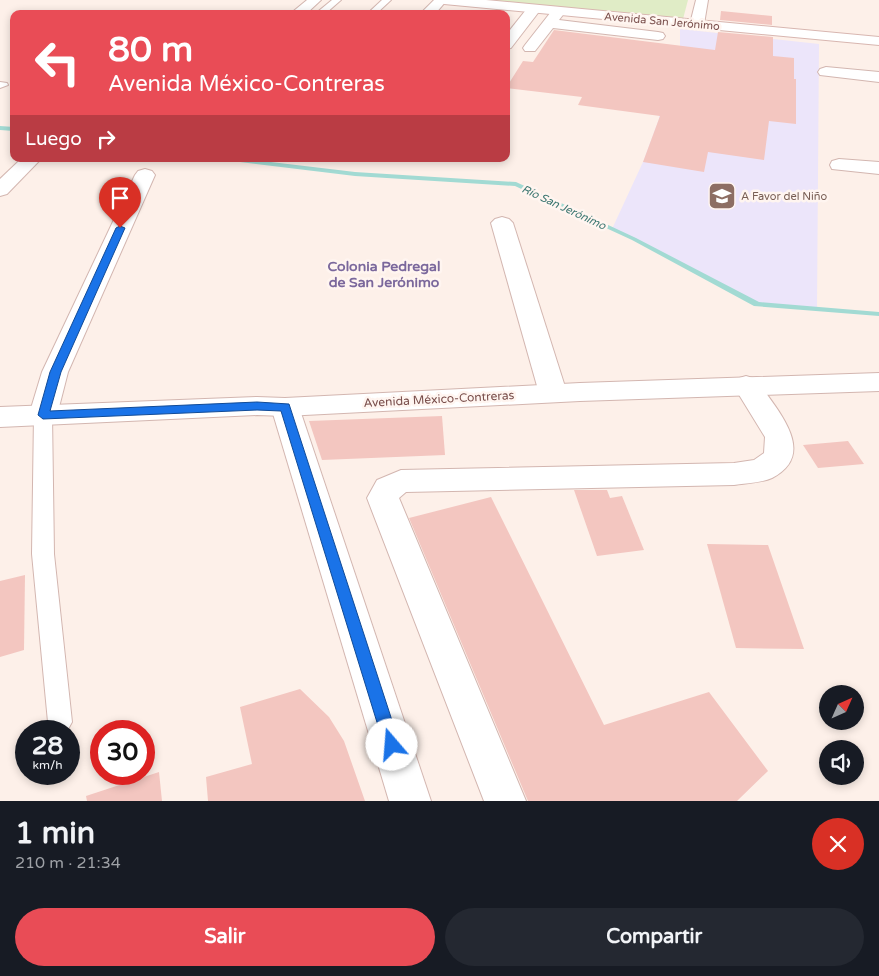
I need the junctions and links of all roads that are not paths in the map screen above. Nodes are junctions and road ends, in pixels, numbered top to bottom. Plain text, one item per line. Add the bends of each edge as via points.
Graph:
1 (316, 0) edge
2 (337, 0) edge
3 (387, 0) edge
4 (443, 0) edge
5 (702, 0) edge
6 (534, 9) junction
7 (302, 10) edge
8 (324, 10) edge
9 (376, 10) edge
10 (432, 10) edge
11 (559, 11) junction
12 (550, 23) junction
13 (697, 24) junction
14 (658, 36) dead end
15 (510, 40) edge
16 (879, 42) edge
17 (530, 48) dead end
18 (826, 72) dead end
19 (879, 77) edge
20 (29, 162) edge
21 (839, 165) dead end
22 (879, 168) edge
23 (145, 175) dead end
24 (0, 190) edge
25 (502, 222) dead end
26 (879, 382) edge
27 (746, 385) junction
28 (553, 394) junction
29 (285, 407) junction
30 (43, 415) junction
31 (0, 417) edge
32 (60, 720) edge
33 (410, 801) edge
34 (505, 801) edge

1 - 7 street
2 - 8 lane
3 - 9 lane
4 - 6 street, Avenida San Jerónimo
4 - 10 street
5 - 13 street
6 - 11 street, Avenida San Jerónimo
6 - 15 street
11 - 12 street
11 - 13 street, Avenida San Jerónimo
12 - 14 street
12 - 17 street
13 - 16 street, Avenida San Jerónimo
18 - 19 street
20 - 24 street
21 - 22 street
23 - 30 street via 55,372
25 - 28 street
26 - 27 street, Avenida México-Contreras
27 - 28 street, Avenida México-Contreras
27 - 34 street via 779,438 778,458 761,470 734,474 401,481 388,488 383,498
28 - 29 street, Avenida México-Contreras
29 - 30 street, Avenida México-Contreras
29 - 33 street
30 - 31 street, Avenida México-Contreras
30 - 32 lane via 43,554

